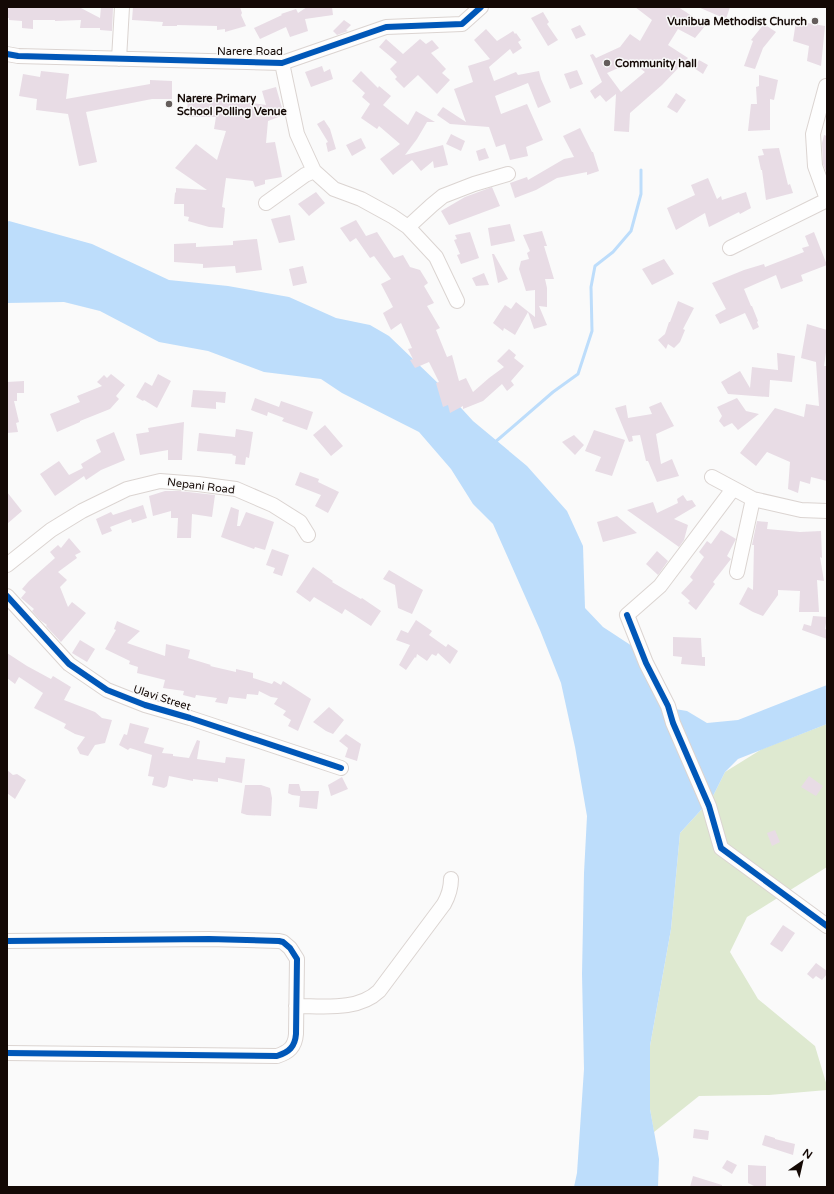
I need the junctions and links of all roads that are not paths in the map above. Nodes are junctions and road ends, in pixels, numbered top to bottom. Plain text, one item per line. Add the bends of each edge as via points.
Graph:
1 (122, 7) edge
2 (481, 7) edge
3 (7, 54) edge
4 (119, 59) junction
5 (282, 63) junction
6 (826, 86) dead end
7 (314, 171) junction
8 (508, 174) dead end
9 (827, 200) edge
10 (266, 203) dead end
11 (408, 227) junction
12 (730, 248) dead end
13 (457, 301) dead end
14 (712, 477) dead end
15 (733, 489) junction
16 (752, 499) junction
17 (827, 511) edge
18 (827, 514) edge
19 (308, 534) dead end
20 (7, 565) edge
21 (737, 572) dead end
22 (7, 596) edge
23 (341, 768) dead end
24 (451, 879) dead end
25 (827, 926) edge
26 (7, 941) edge
27 (296, 1006) junction
28 (7, 1053) edge

1 - 4 street
2 - 5 street, Narere Road via 462,24 386,27
3 - 4 street, Narere Road
4 - 5 street, Narere Road
5 - 7 street via 298,134
6 - 9 street via 813,134 815,166
7 - 10 street
7 - 11 street via 334,189 367,203
8 - 11 street via 443,196
9 - 12 street
11 - 13 street via 436,257
14 - 15 street
15 - 16 street
15 - 25 street via 660,586 627,615 709,806 721,848
16 - 17 street via 801,510
16 - 21 street
17 - 18 street
19 - 20 street, Nepani Road via 300,522 273,505 236,490 160,481 127,489 82,511 51,530
22 - 23 street, Ulavi Street via 69,664 107,690 145,705
24 - 27 street via 451,889 444,904 375,995 362,1002 348,1005
26 - 27 street via 279,941 290,948 297,959
27 - 28 street via 295,1041 287,1052 277,1056

